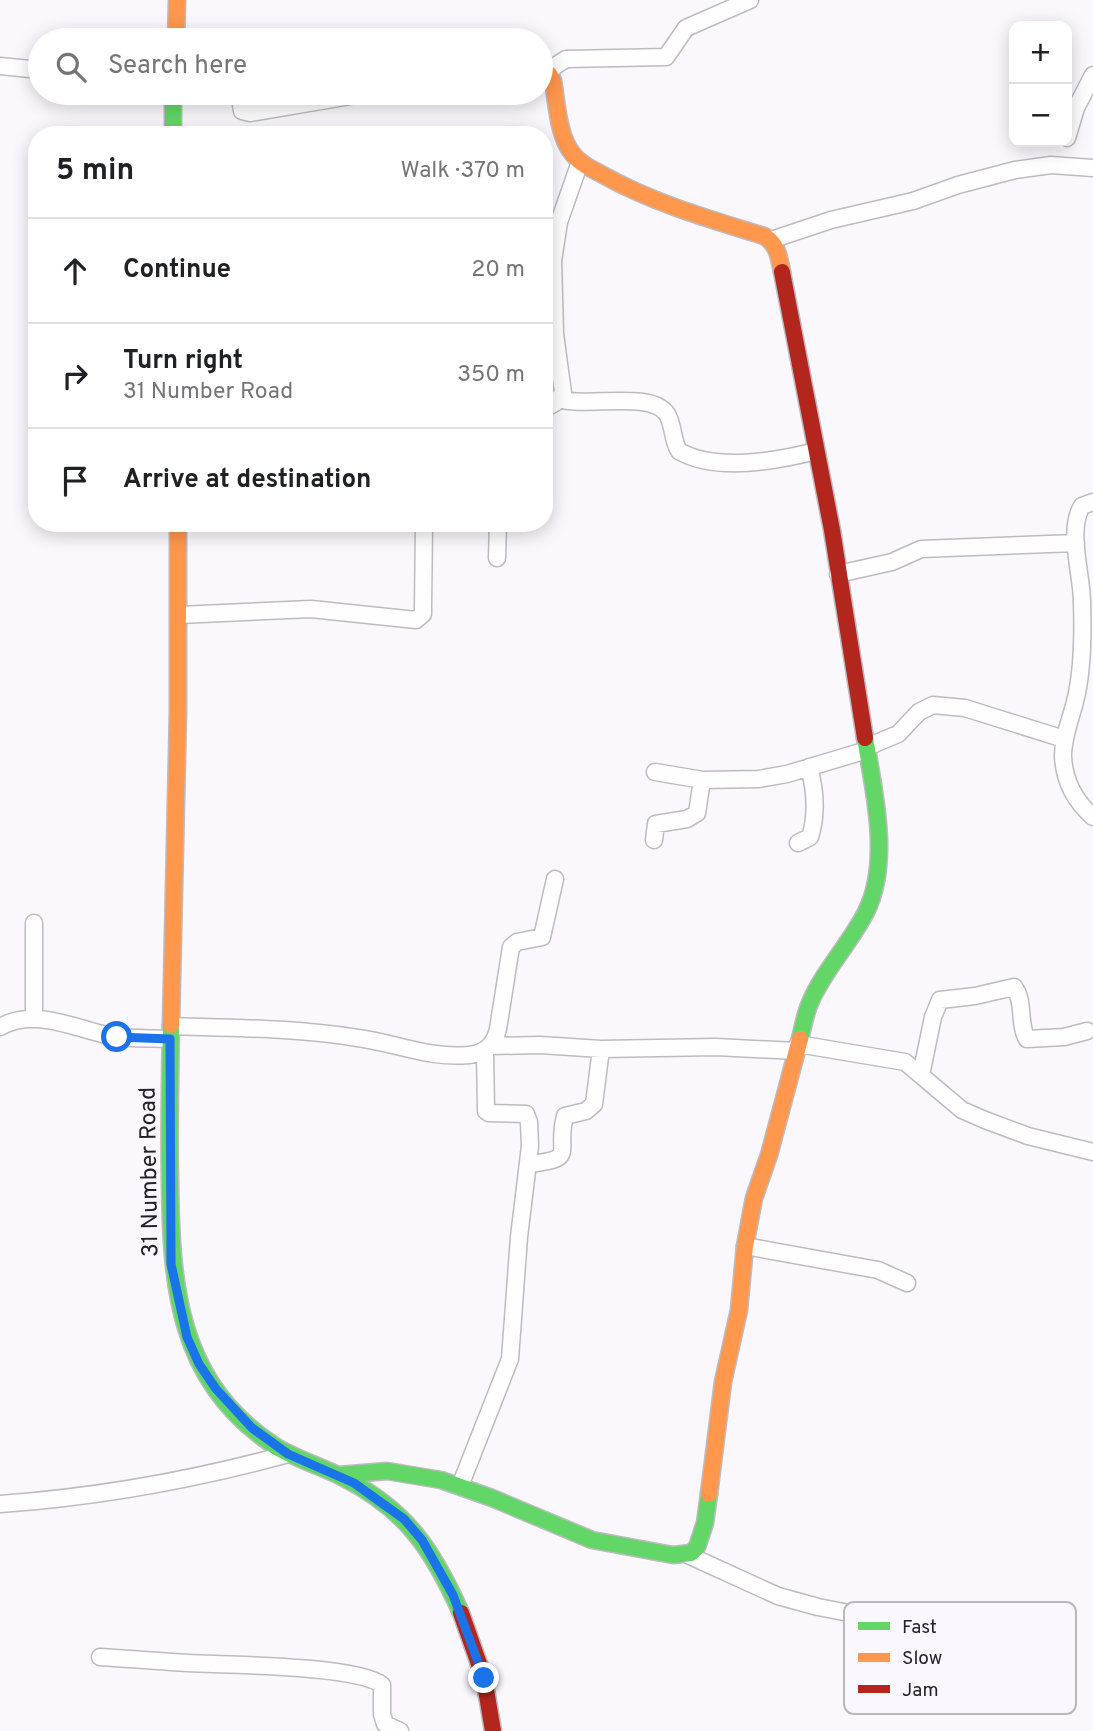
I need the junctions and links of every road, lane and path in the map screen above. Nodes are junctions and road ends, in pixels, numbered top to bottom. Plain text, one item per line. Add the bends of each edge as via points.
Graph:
1 (177, 0) edge
2 (750, 0) edge
3 (176, 28) edge
4 (0, 66) edge
5 (553, 67) edge
6 (28, 69) edge
7 (1093, 75) edge
8 (553, 81) edge
9 (173, 105) edge
10 (241, 105) edge
11 (297, 105) edge
12 (1072, 121) edge
13 (173, 126) edge
14 (1062, 147) edge
15 (580, 162) junction
16 (1051, 165) junction
17 (1093, 168) edge
18 (771, 240) junction
19 (559, 399) junction
20 (553, 403) edge
21 (816, 451) junction
22 (1093, 502) edge
23 (177, 532) edge
24 (424, 532) edge
25 (497, 532) edge
26 (1076, 543) junction
27 (496, 558) dead end
28 (838, 574) junction
29 (179, 615) junction
30 (1064, 739) junction
31 (867, 749) junction
32 (809, 766) junction
33 (655, 772) dead end
34 (702, 780) junction
35 (1093, 817) edge
36 (654, 840) dead end
37 (798, 843) dead end
38 (555, 879) dead end
39 (34, 923) dead end
40 (34, 1020) junction
41 (0, 1027) edge
42 (1087, 1031) dead end
43 (170, 1033) junction
44 (797, 1047) junction
45 (488, 1048) junction
46 (601, 1049) junction
47 (920, 1075) junction
48 (1093, 1152) edge
49 (528, 1164) junction
50 (745, 1247) junction
51 (907, 1283) dead end
52 (288, 1454) junction
53 (339, 1475) junction
54 (460, 1486) junction
55 (0, 1504) edge
56 (688, 1555) junction
57 (844, 1612) edge
58 (100, 1657) dead end
59 (400, 1731) edge
60 (492, 1731) edge

1 - 3 street
2 - 5 street via 686,28 666,57 566,59
4 - 6 street
7 - 12 street
8 - 15 street via 564,137
9 - 13 street
10 - 11 street via 242,111 250,113
14 - 16 street
15 - 18 street via 628,189
15 - 19 street via 559,222 553,261 555,334 563,386
16 - 17 street
16 - 18 street via 989,176
18 - 21 street via 780,258
19 - 20 street
19 - 21 street via 654,405 667,415 679,451 709,461 756,462
21 - 28 street
22 - 26 street via 1079,510
23 - 29 street, 31 Number Road
24 - 29 street via 423,614 416,620 298,609
25 - 27 street
26 - 28 street via 920,549 892,562
26 - 30 street via 1082,649 1077,695
28 - 31 street
29 - 43 street, 31 Number Road
30 - 31 street via 965,708 933,705 919,712 898,734
30 - 35 street via 1071,790
31 - 32 street
31 - 44 street via 878,822 877,882 859,926 810,1002
32 - 34 street via 774,777
32 - 37 street via 814,796 811,833
33 - 34 street
34 - 36 street via 697,813 656,824
38 - 45 street via 542,937 511,947 498,1029
39 - 40 street
40 - 41 street
40 - 43 street via 68,1023 117,1037
42 - 47 street via 1027,1039 1014,987 940,1000
43 - 45 street via 321,1033 426,1054 470,1055
43 - 52 street, 31 Number Road via 171,1264 187,1337 216,1389 252,1428
44 - 46 street
44 - 47 street via 897,1059
44 - 50 street via 754,1198
45 - 46 street
45 - 49 street via 486,1111 526,1114
46 - 49 street via 594,1104 565,1116 559,1159
47 - 48 street via 962,1110 1028,1136
49 - 54 street via 509,1359
50 - 51 street via 878,1270
50 - 56 street via 705,1523 698,1545
52 - 53 street, 31 Number Road
52 - 55 street via 144,1488
53 - 54 street via 386,1471
53 - 60 street, 31 Number Road via 404,1519 422,1540 453,1595 469,1636 484,1678
54 - 56 street via 593,1539
56 - 57 street via 778,1596
58 - 59 street via 315,1670 371,1679 382,1685 385,1724

